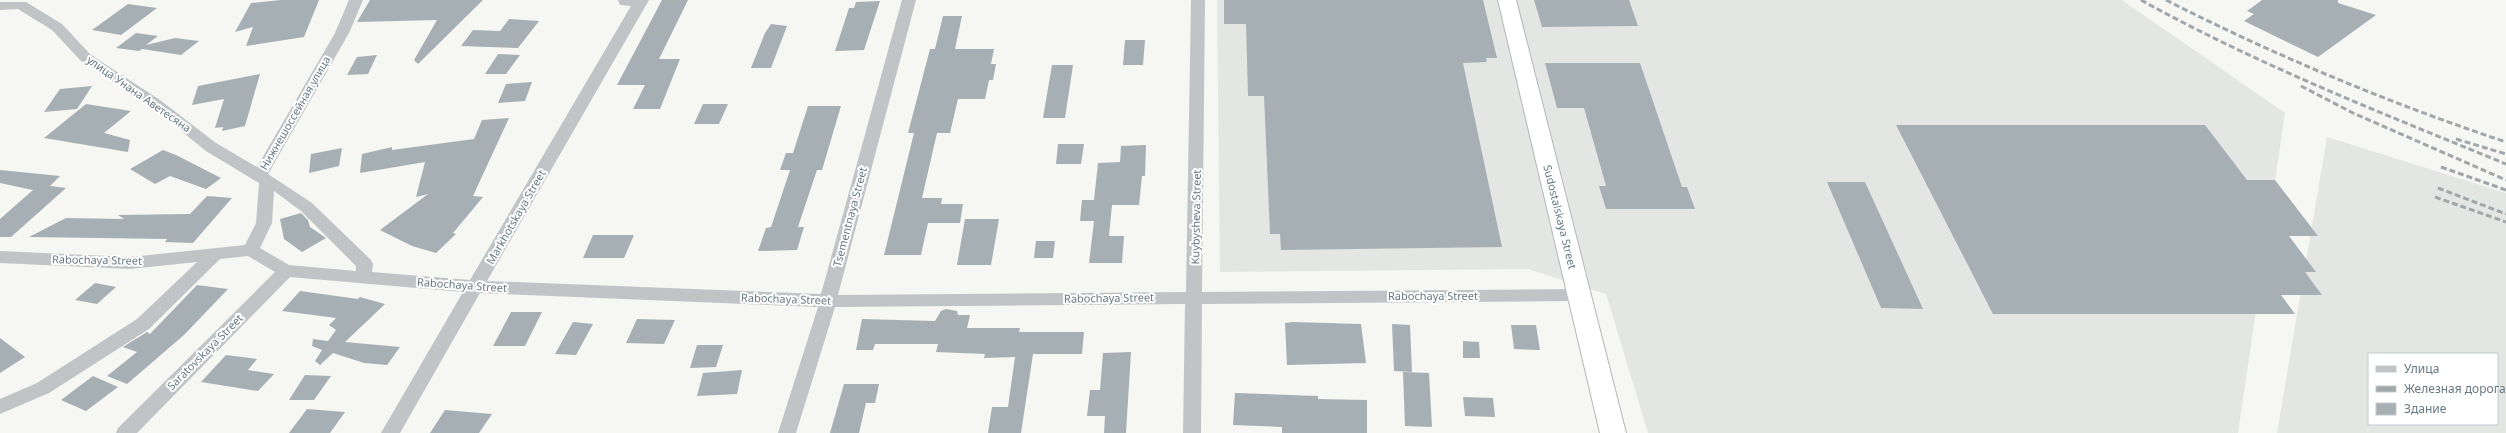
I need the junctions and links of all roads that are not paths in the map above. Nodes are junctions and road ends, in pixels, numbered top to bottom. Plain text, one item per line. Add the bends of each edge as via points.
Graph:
1 (356, 0) edge
2 (909, 0) edge
3 (1198, 0) edge
4 (1507, 0) edge
5 (636, 1) edge
6 (0, 6) edge
7 (263, 178) junction
8 (251, 250) junction
9 (214, 255) junction
10 (0, 257) edge
11 (286, 271) junction
12 (363, 276) junction
13 (476, 287) junction
14 (1579, 295) junction
15 (1195, 298) junction
16 (828, 301) junction
17 (0, 408) edge
18 (125, 433) edge
19 (390, 433) edge
20 (787, 433) edge
21 (1192, 433) edge
22 (1613, 433) edge

1 - 7 street, Нижнешоссейная улица via 342,33
2 - 16 street, Tsementnaya Street
3 - 15 street, Kuybysheva Street
4 - 14 highway, Sudostalskaya Street
5 - 13 street, Markhotskaya Street
6 - 7 street, улица Унана Аветесяна via 21,5 56,27 86,58 155,103 211,146
7 - 8 street, Нижнешоссейная улица via 264,223
7 - 12 street, улица Унана Аветесяна via 284,189 365,264
8 - 9 street, Rabochaya Street
8 - 11 street, Rabochaya Street
9 - 10 street, Rabochaya Street via 130,264
9 - 17 street via 143,324 43,388
11 - 12 street, Rabochaya Street
11 - 18 street, Saratovskaya Street
12 - 13 street, Rabochaya Street
13 - 16 street, Rabochaya Street
13 - 19 street, Markhotskaya Street
14 - 15 street, Rabochaya Street
14 - 22 highway, Sudostalskaya Street
15 - 16 street, Rabochaya Street
15 - 21 street, Kuybysheva Street
16 - 20 street, Tsementnaya Street

